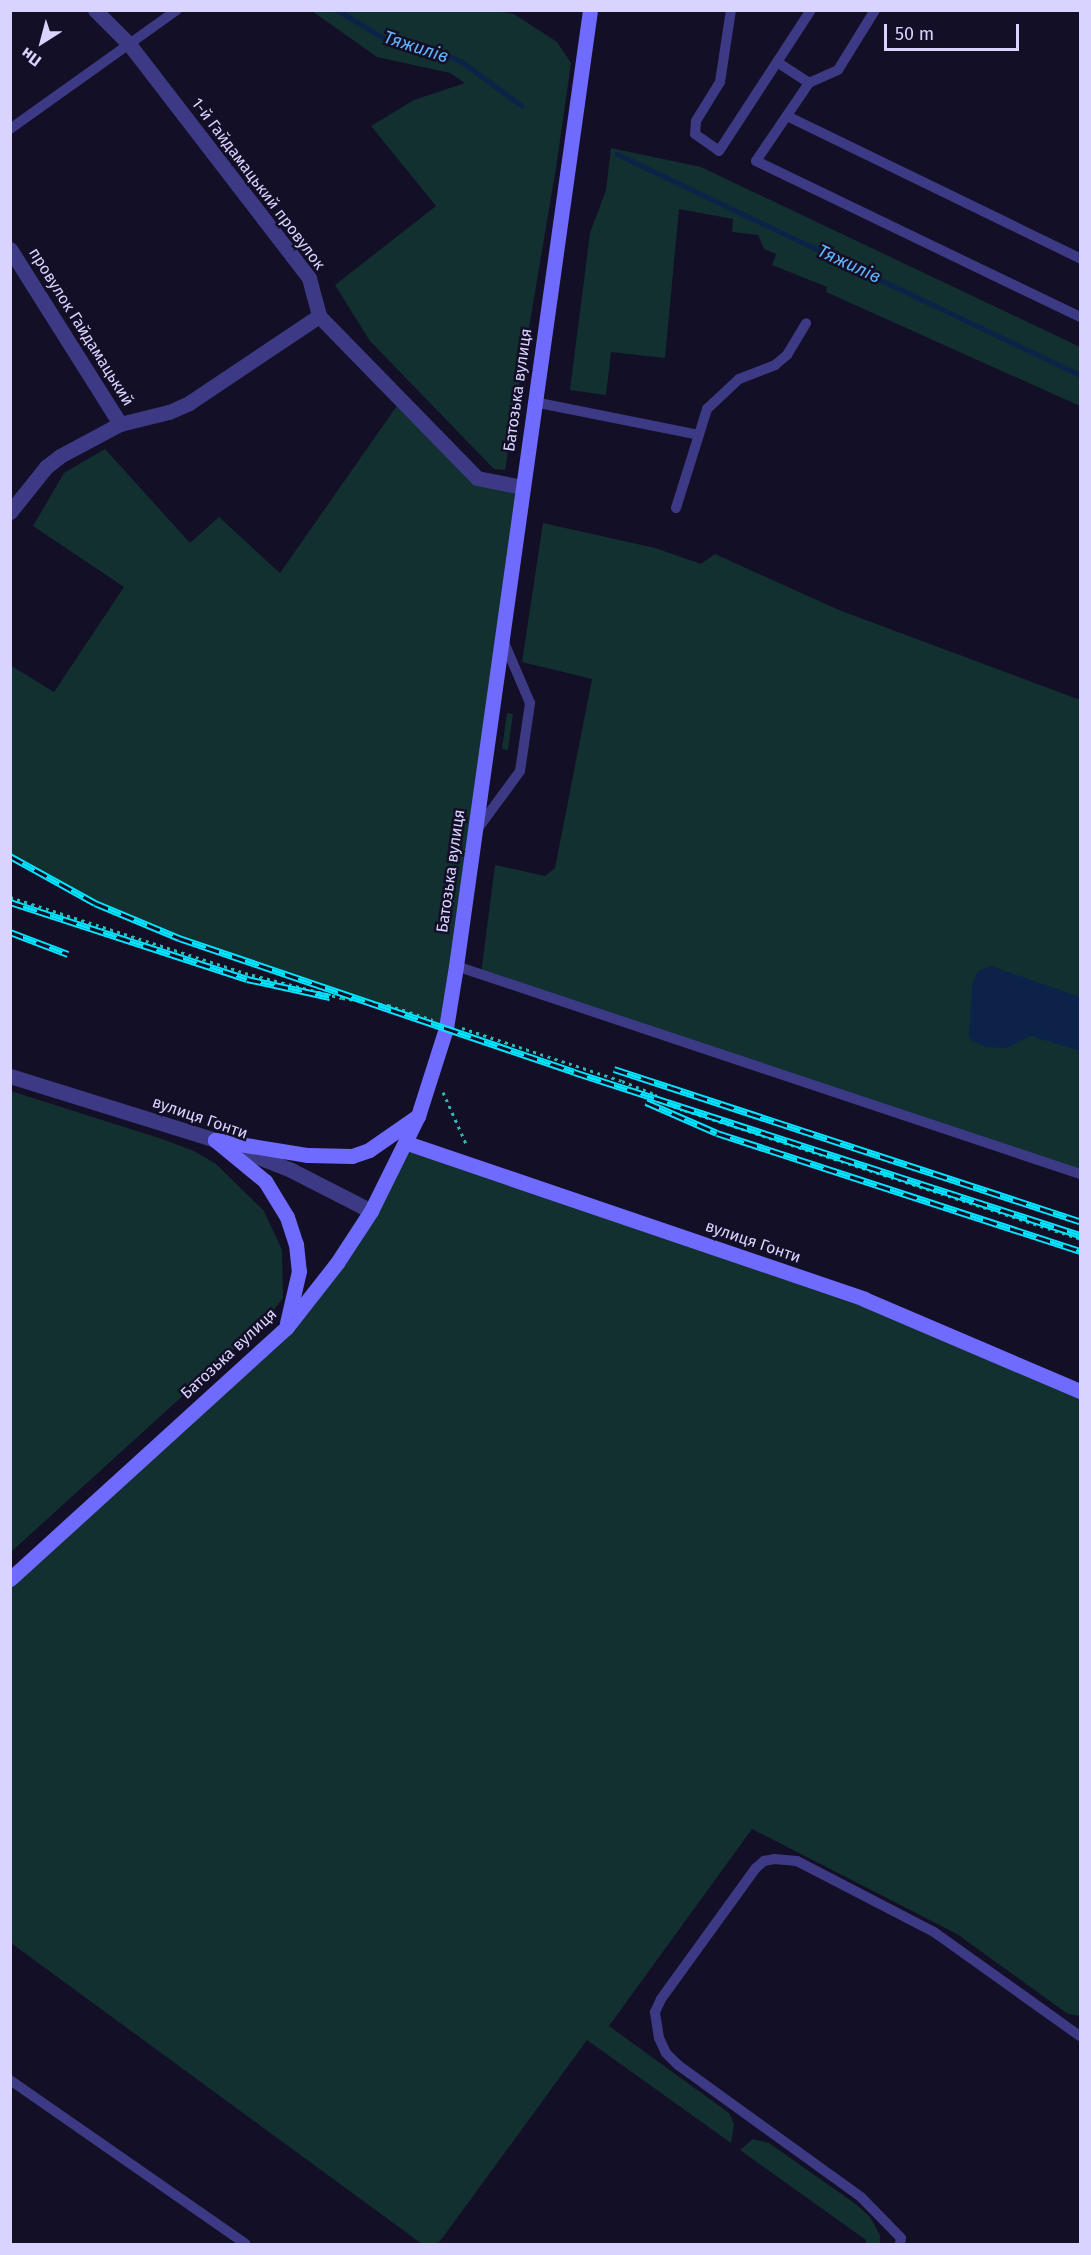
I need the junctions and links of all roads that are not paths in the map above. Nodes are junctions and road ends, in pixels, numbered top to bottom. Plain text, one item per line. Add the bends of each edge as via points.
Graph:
1 (95, 10) edge
2 (177, 10) edge
3 (590, 10) edge
4 (731, 10) edge
5 (811, 10) edge
6 (875, 10) edge
7 (129, 44) junction
8 (777, 62) junction
9 (809, 83) junction
10 (787, 116) junction
11 (10, 129) edge
12 (10, 249) edge
13 (1080, 258) edge
14 (319, 316) junction
15 (1080, 317) edge
16 (806, 323) dead end
17 (534, 402) junction
18 (120, 424) junction
19 (699, 435) junction
20 (522, 487) junction
21 (676, 508) dead end
22 (10, 512) edge
23 (501, 637) junction
24 (474, 834) junction
25 (456, 966) junction
26 (10, 1076) edge
27 (418, 1116) junction
28 (215, 1140) junction
29 (407, 1143) junction
30 (1080, 1174) edge
31 (371, 1211) junction
32 (286, 1328) junction
33 (1080, 1391) edge
34 (10, 1579) edge
35 (1080, 2037) edge
36 (10, 2080) edge
37 (246, 2244) edge
38 (900, 2244) edge

1 - 7 street, 1-й Гайдамацький провулок
2 - 7 lane
3 - 17 street, Батозька вулиця
4 - 8 lane via 720,82 696,121 694,134 719,151
5 - 8 lane
6 - 9 lane via 838,70
7 - 11 lane
7 - 14 street, 1-й Гайдамацький провулок via 309,278
8 - 9 lane
9 - 10 lane
10 - 13 lane
10 - 15 lane via 756,161
12 - 18 street, провулок Гайдамацький
14 - 18 street via 189,403
14 - 20 street, 1-й Гайдамацький провулок via 477,478
16 - 19 lane via 787,355 775,365 739,379 707,410
17 - 19 lane
17 - 20 street, Батозька вулиця
18 - 22 street via 46,467
19 - 21 lane
20 - 23 street, Батозька вулиця
23 - 24 street, Батозька вулиця
23 - 24 lane via 530,703 520,771
24 - 25 street, Батозька вулиця
25 - 27 street, Батозька вулиця via 446,1024
25 - 30 lane
26 - 28 street, вулиця Гонти
27 - 28 street via 369,1150 352,1156 308,1155
27 - 29 street, Батозька вулиця
28 - 31 street, вулиця Гонти via 291,1170
28 - 32 street via 265,1181 287,1217 299,1271
29 - 31 street, Батозька вулиця
29 - 33 street, вулиця Гонти via 864,1299
31 - 32 street, Батозька вулиця via 337,1263
32 - 34 street, Батозька вулиця
35 - 38 lane via 934,1932 798,1861 774,1859 756,1868 661,2000 655,2012 658,2038 678,2065 861,2198 901,2238
36 - 37 lane

